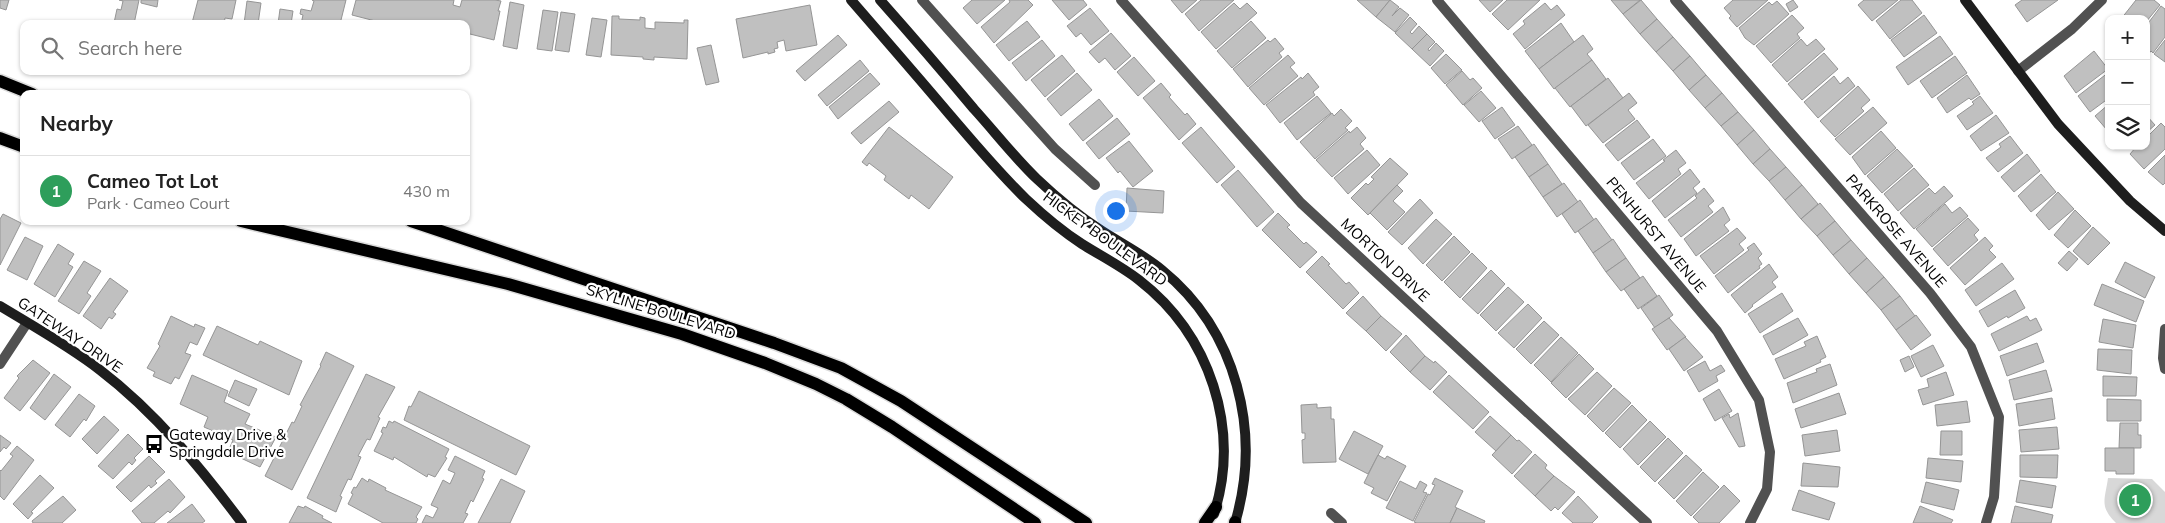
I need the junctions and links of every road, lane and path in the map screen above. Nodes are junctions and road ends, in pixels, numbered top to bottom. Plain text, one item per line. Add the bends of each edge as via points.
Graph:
1 (851, 0) edge
2 (880, 0) edge
3 (922, 0) edge
4 (1121, 0) edge
5 (1437, 0) edge
6 (1675, 0) edge
7 (1965, 0) edge
8 (2102, 0) edge
9 (2018, 71) junction
10 (0, 81) edge
11 (22, 90) edge
12 (0, 138) edge
13 (20, 146) edge
14 (1095, 185) dead end
15 (258, 225) edge
16 (423, 225) edge
17 (2165, 231) edge
18 (0, 306) edge
19 (27, 322) junction
20 (2165, 329) edge
21 (0, 364) edge
22 (2165, 369) edge
23 (1216, 508) junction
24 (1331, 513) dead end
25 (242, 523) edge
26 (1034, 523) edge
27 (1086, 523) edge
28 (1205, 523) edge
29 (1212, 523) edge
30 (1235, 523) edge
31 (1342, 523) edge
32 (1647, 523) edge
33 (1750, 523) edge
34 (1986, 523) edge

1 - 23 main road, HICKEY BOULEVARD via 1027,200 1066,233 1151,289 1186,328 1203,358 1220,407 1224,459
2 - 30 main road, HICKEY BOULEVARD via 1036,178 1074,211 1161,269 1187,294 1208,321 1237,383 1244,418 1246,470
3 - 14 street via 1036,130
4 - 32 street, MORTON DRIVE via 1301,203
5 - 33 street, PENHURST AVENUE via 1717,331 1759,400 1770,452 1767,489
6 - 34 street, PARKROSE AVENUE via 1930,293 1971,347 1999,417 1994,497
7 - 9 main road
8 - 9 street via 2072,29
9 - 17 main road via 2058,124 2094,164
10 - 11 main road
12 - 13 main road
15 - 26 main road, SKYLINE BOULEVARD via 508,284 682,334 765,363 816,384 892,426
16 - 27 main road, SKYLINE BOULEVARD via 841,368 901,401
18 - 19 main road, GATEWAY DRIVE
19 - 21 street
19 - 25 main road, GATEWAY DRIVE via 99,370 130,396 173,440
20 - 22 street
23 - 28 main road
23 - 29 main road, HICKEY BOULEVARD
24 - 31 street

